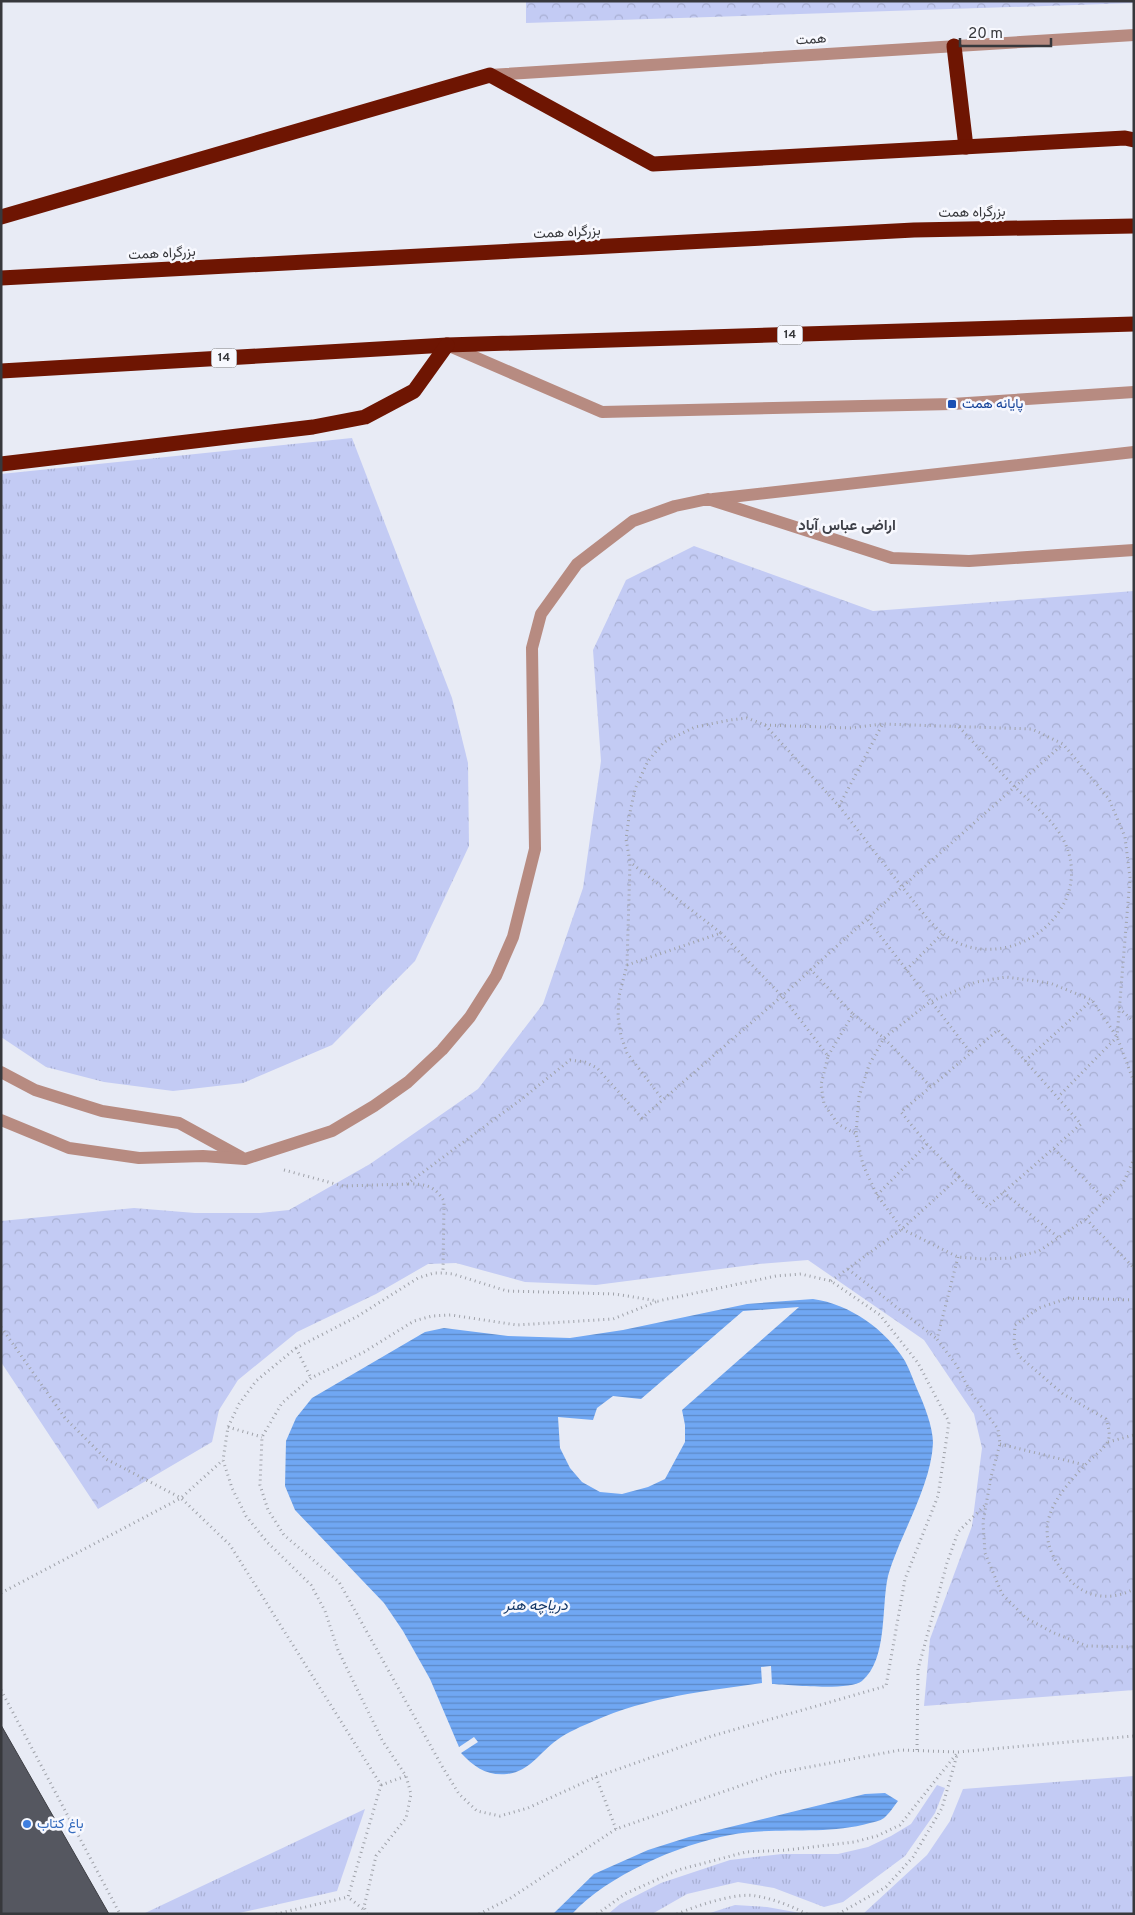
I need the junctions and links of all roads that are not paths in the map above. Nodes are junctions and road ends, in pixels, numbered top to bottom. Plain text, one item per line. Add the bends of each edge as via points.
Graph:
1 (1134, 35) edge
2 (954, 46) junction
3 (490, 75) junction
4 (1134, 140) edge
5 (966, 147) junction
6 (1, 217) edge
7 (1134, 226) edge
8 (1, 278) edge
9 (1134, 324) edge
10 (447, 346) junction
11 (1, 371) edge
12 (1134, 392) edge
13 (1134, 452) edge
14 (1, 464) edge
15 (708, 499) junction
16 (1134, 550) edge
17 (1, 1072) edge
18 (1, 1120) edge
19 (245, 1159) junction

1 - 2 street, همت
2 - 3 street, همت
2 - 5 highway
3 - 5 highway via 653,164
3 - 6 highway
4 - 5 highway
7 - 8 highway, بزرگراه همت via 914,230
9 - 10 highway, 14
10 - 11 highway, 14
10 - 12 street via 602,412 952,404
10 - 14 highway via 414,391 365,417 313,427
13 - 15 street
15 - 16 street via 892,558 969,561
15 - 19 street via 675,506 633,522 577,564 541,614 532,648 535,849 513,937 496,976 470,1017 442,1050 408,1082 374,1106 332,1131
17 - 19 street via 36,1090 102,1111 179,1123
18 - 19 street via 69,1148 139,1158 203,1156

